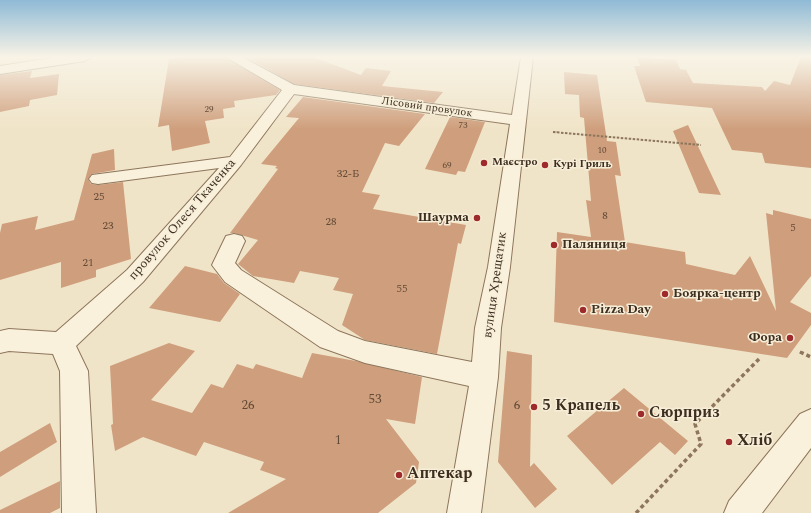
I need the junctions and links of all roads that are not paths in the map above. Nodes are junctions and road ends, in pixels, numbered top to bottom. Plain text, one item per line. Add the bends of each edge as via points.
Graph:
1 (275, 81) edge
2 (524, 81) edge
3 (290, 89) junction
4 (518, 120) junction
5 (235, 161) junction
6 (98, 179) dead end
7 (234, 241) dead end
8 (0, 342) edge
9 (61, 342) junction
10 (484, 377) junction
11 (811, 424) edge
12 (79, 513) edge
13 (464, 513) edge
14 (741, 513) edge

1 - 3 street
2 - 4 street, вулиця Хрещатик
3 - 4 street, Лісовий провулок
3 - 5 street, провулок Олеся Ткаченка
4 - 10 street, вулиця Хрещатик via 499,267 488,328
5 - 6 street
5 - 9 street, провулок Олеся Ткаченка via 135,276
7 - 10 street via 223,265 233,276 329,339 365,352
8 - 9 street
9 - 12 street via 74,371
10 - 13 street, вулиця Хрещатик
11 - 14 street

